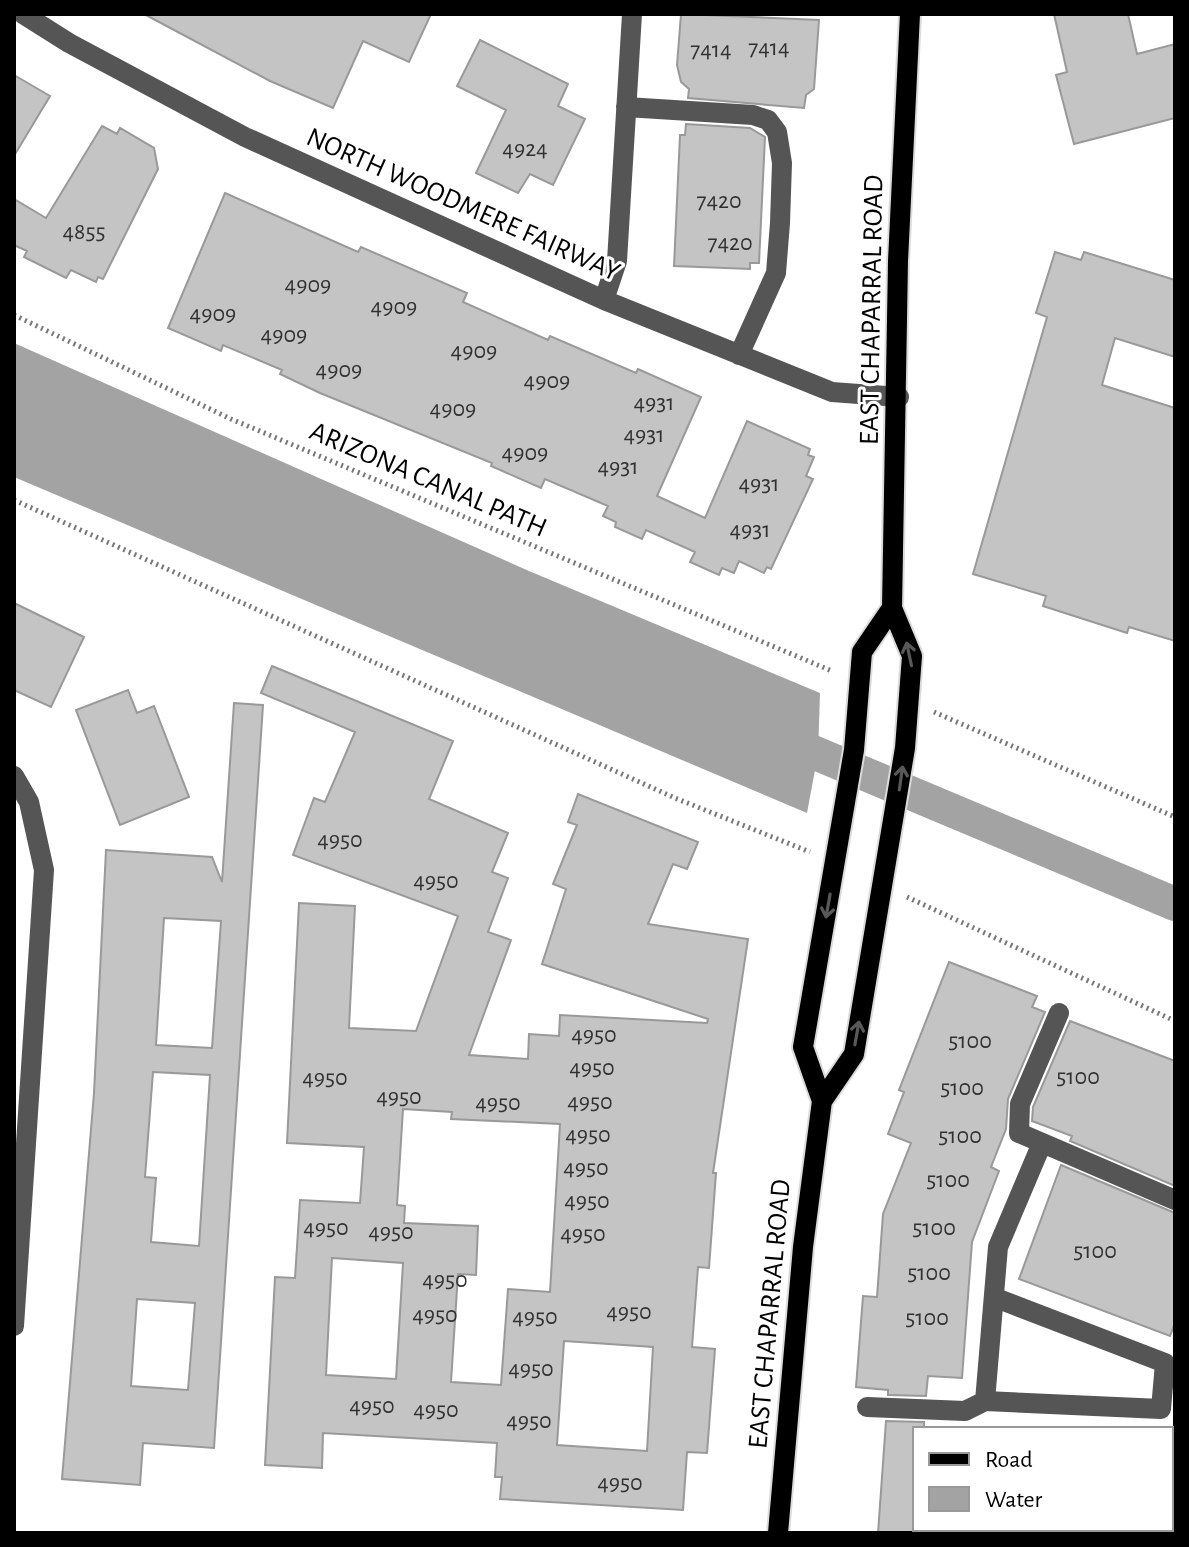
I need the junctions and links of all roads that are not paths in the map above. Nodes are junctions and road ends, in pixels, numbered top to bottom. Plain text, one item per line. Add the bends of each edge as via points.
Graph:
1 (23, 14) edge
2 (632, 14) edge
3 (910, 14) edge
4 (626, 107) junction
5 (604, 300) junction
6 (739, 355) junction
7 (899, 397) junction
8 (892, 608) junction
9 (14, 776) edge
10 (1059, 1013) dead end
11 (822, 1101) junction
12 (1042, 1143) junction
13 (19, 1188) edge
14 (1175, 1200) edge
15 (996, 1298) junction
16 (14, 1326) edge
17 (985, 1401) junction
18 (867, 1407) dead end
19 (778, 1533) edge

1 - 5 street, NORTH WOODMERE FAIRWAY via 245,137
2 - 4 street
3 - 7 main road, EAST CHAPARRAL ROAD via 898,261
4 - 5 street via 617,261
4 - 6 street via 753,115 768,120 777,132 782,163 776,273
5 - 6 street, NORTH WOODMERE FAIRWAY
6 - 7 street, NORTH WOODMERE FAIRWAY via 832,392
7 - 8 main road, EAST CHAPARRAL ROAD
8 -> 11 main road, EAST CHAPARRAL ROAD via 862,652 842,830 803,1047
11 -> 8 main road, EAST CHAPARRAL ROAD via 854,1054 889,853 912,656
9 - 13 street via 29,802 44,870
10 - 12 street via 1020,1104 1019,1133
11 - 19 main road, EAST CHAPARRAL ROAD via 803,1247
12 - 14 street
12 - 15 street via 998,1247
13 - 16 street
15 - 17 street
15 - 17 street via 1165,1363 1161,1409
17 - 18 street via 965,1411

